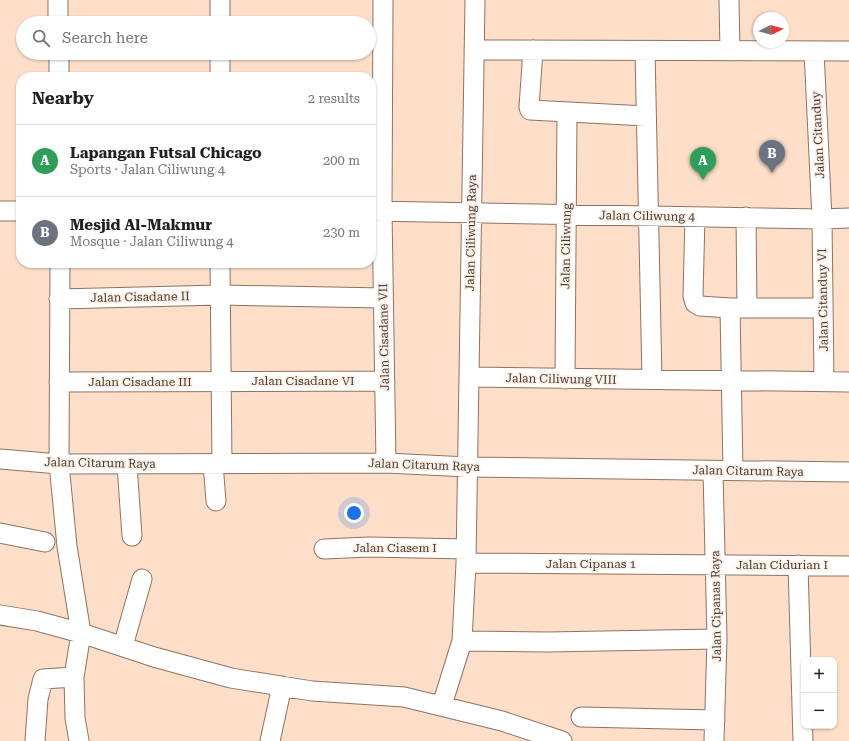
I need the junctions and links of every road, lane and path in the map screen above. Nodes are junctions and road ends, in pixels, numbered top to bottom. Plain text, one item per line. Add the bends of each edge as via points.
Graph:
1 (58, 0) edge
2 (220, 0) edge
3 (383, 0) edge
4 (475, 0) edge
5 (729, 0) edge
6 (58, 16) edge
7 (220, 16) edge
8 (376, 49) edge
9 (474, 50) junction
10 (533, 50) junction
11 (645, 51) junction
12 (730, 51) junction
13 (814, 51) junction
14 (849, 51) edge
15 (59, 60) edge
16 (220, 60) edge
17 (59, 72) edge
18 (220, 72) edge
19 (567, 113) junction
20 (646, 116) junction
21 (377, 125) edge
22 (0, 210) edge
23 (16, 211) edge
24 (376, 211) edge
25 (472, 213) junction
26 (566, 214) junction
27 (648, 216) junction
28 (695, 216) junction
29 (746, 217) junction
30 (849, 218) edge
31 (822, 219) junction
32 (60, 268) edge
33 (220, 268) edge
34 (220, 295) junction
35 (383, 298) junction
36 (59, 299) junction
37 (738, 308) junction
38 (823, 308) junction
39 (469, 377) junction
40 (565, 379) junction
41 (652, 379) junction
42 (385, 380) junction
43 (731, 380) junction
44 (221, 381) junction
45 (59, 382) junction
46 (824, 382) junction
47 (849, 382) edge
48 (0, 459) edge
49 (386, 463) junction
50 (59, 464) junction
51 (218, 464) junction
52 (127, 465) junction
53 (468, 467) junction
54 (713, 471) junction
55 (733, 471) junction
56 (849, 472) edge
57 (216, 501) dead end
58 (0, 534) edge
59 (132, 536) dead end
60 (45, 542) dead end
61 (324, 549) dead end
62 (466, 556) junction
63 (716, 565) junction
64 (798, 565) junction
65 (849, 566) edge
66 (142, 579) dead end
67 (0, 615) edge
68 (82, 632) junction
69 (717, 639) junction
70 (462, 641) junction
71 (123, 646) junction
72 (74, 677) junction
73 (282, 686) junction
74 (442, 705) junction
75 (581, 717) dead end
76 (715, 720) junction
77 (35, 741) edge
78 (79, 741) edge
79 (270, 741) edge
80 (562, 741) edge
81 (714, 741) edge
82 (802, 741) edge

1 - 6 street
2 - 7 street
3 - 8 street, Jalan Cisadane VII
4 - 9 street, Jalan Ciliwung Raya
5 - 12 street
8 - 21 street, Jalan Cisadane VII
9 - 10 street
9 - 25 street, Jalan Ciliwung Raya
10 - 11 street
10 - 19 street via 530,110
11 - 12 street
11 - 20 street
12 - 13 street
13 - 14 street
13 - 31 street, Jalan Citanduy
15 - 17 street
16 - 18 street
19 - 20 street
19 - 26 street, Jalan Ciliwung
20 - 27 street
21 - 24 street, Jalan Cisadane VII
22 - 23 street
24 - 25 street, Jalan Ciliwung 4
24 - 35 street, Jalan Cisadane VII
25 - 26 street, Jalan Ciliwung 4
25 - 39 street, Jalan Ciliwung Raya
26 - 27 street, Jalan Ciliwung 4
26 - 40 street, Jalan Ciliwung
27 - 28 street, Jalan Ciliwung 4
27 - 41 street
28 - 29 street, Jalan Ciliwung 4
28 - 37 street via 695,303 700,306
29 - 31 street, Jalan Ciliwung 4
29 - 37 street
30 - 31 street, Jalan Ciliwung 4
31 - 38 street, Jalan Citanduy VI
32 - 36 street
33 - 34 street
34 - 35 street, Jalan Cisadane II
34 - 36 street, Jalan Cisadane II
34 - 44 street
35 - 42 street, Jalan Cisadane VII
36 - 45 street
37 - 38 street
37 - 43 street
38 - 46 street, Jalan Citanduy VI
39 - 40 street, Jalan Ciliwung VIII
39 - 53 street, Jalan Ciliwung Raya
40 - 41 street, Jalan Ciliwung VIII
41 - 43 street, Jalan Ciliwung VIII
42 - 44 street, Jalan Cisadane VI
42 - 49 street, Jalan Cisadane VII
43 - 46 street, Jalan Ciliwung VIII
43 - 55 street
44 - 45 street, Jalan Cisadane III
44 - 51 street
45 - 50 street
46 - 47 street, Jalan Ciliwung VIII
48 - 50 street, Jalan Citarum Raya
49 - 51 street, Jalan Citarum Raya
49 - 53 street, Jalan Citarum Raya
50 - 52 street, Jalan Citarum Raya
50 - 68 street via 67,546
51 - 52 street, Jalan Citarum Raya
51 - 57 street
52 - 59 street
53 - 54 street, Jalan Citarum Raya
53 - 62 street, Jalan Ciliwung Raya
54 - 55 street, Jalan Citarum Raya
54 - 63 street, Jalan Cipanas Raya
55 - 56 street, Jalan Citarum Raya
58 - 60 street
61 - 62 street, Jalan Ciasem I via 369,547
62 - 63 street, Jalan Cipanas 1
62 - 70 street, Jalan Ciliwung Raya
63 - 64 street, Jalan Cidurian I
63 - 69 street, Jalan Cipanas Raya
64 - 65 street, Jalan Cidurian I
64 - 82 street
66 - 71 street
67 - 68 street
68 - 71 street
68 - 72 street
69 - 70 street
69 - 76 street, Jalan Cipanas Raya
70 - 74 street, Jalan Ciliwung Raya
71 - 73 street via 231,678
72 - 77 street via 43,679 38,699
72 - 78 street via 75,718
73 - 74 street via 312,691 404,697
73 - 79 street
74 - 80 street
75 - 76 street
76 - 81 street, Jalan Cipanas Raya

